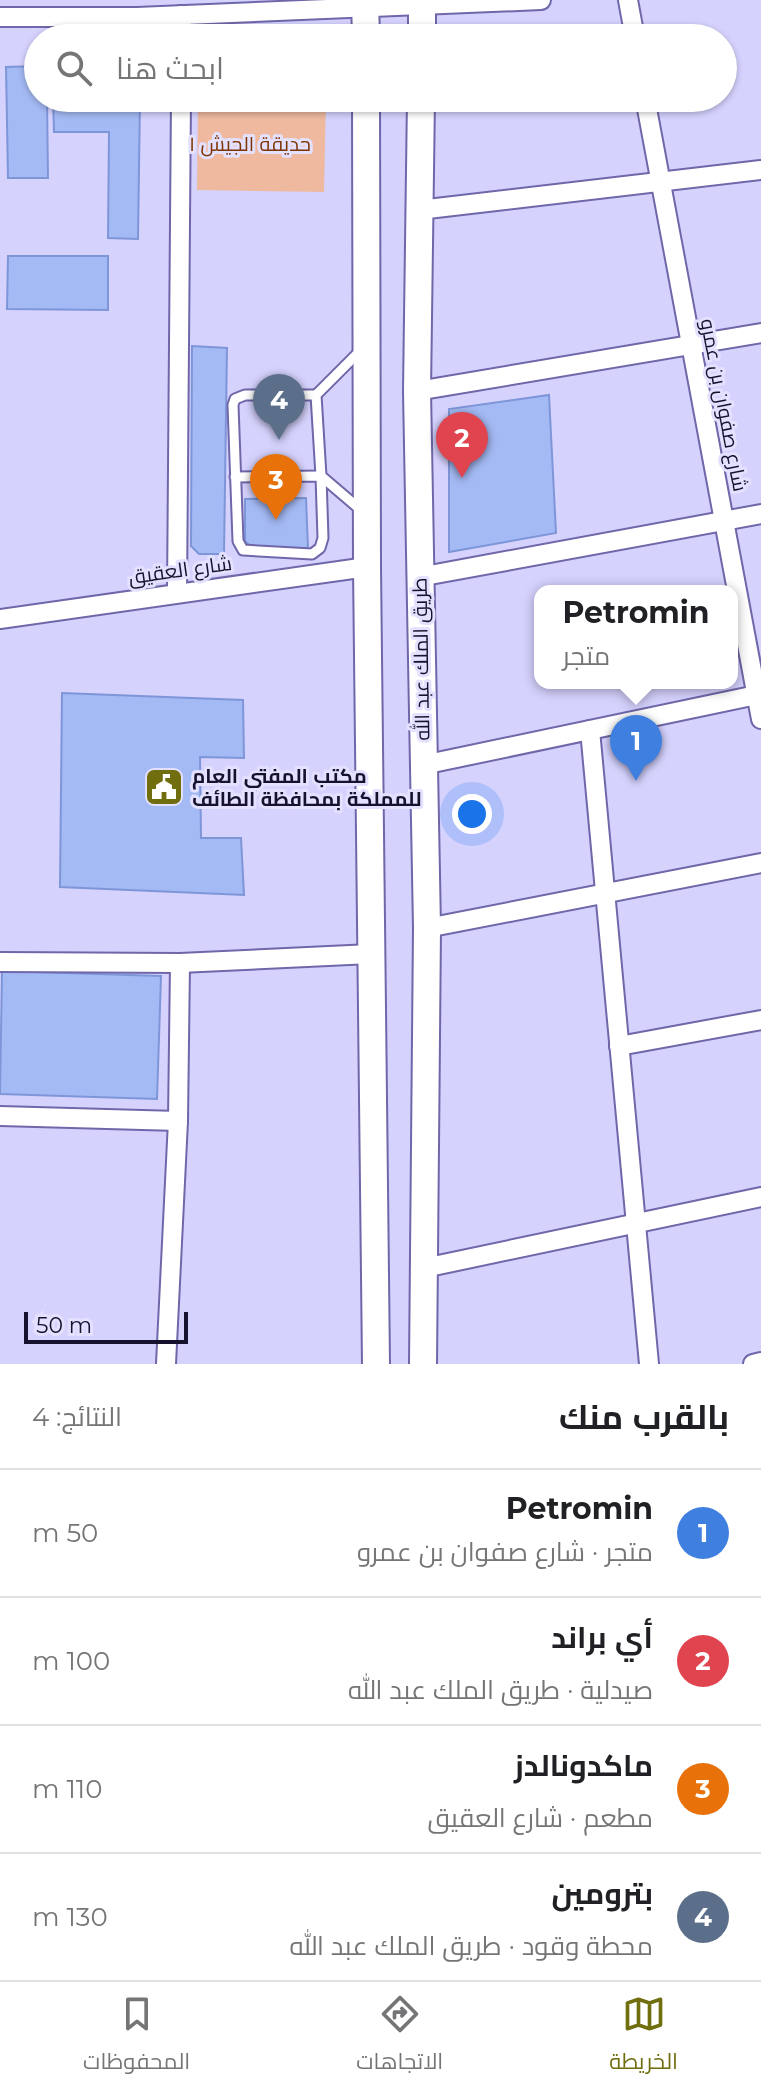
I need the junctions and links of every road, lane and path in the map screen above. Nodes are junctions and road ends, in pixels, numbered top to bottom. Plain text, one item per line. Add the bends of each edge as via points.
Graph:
1 (541, 0) edge
2 (628, 0) edge
3 (0, 1) edge
4 (422, 2) edge
5 (366, 4) edge
6 (260, 6) edge
7 (136, 8) edge
8 (181, 15) junction
9 (0, 17) edge
10 (181, 24) edge
11 (422, 24) edge
12 (632, 24) edge
13 (181, 112) edge
14 (366, 112) edge
15 (421, 112) edge
16 (647, 112) edge
17 (761, 170) edge
18 (659, 183) junction
19 (419, 210) junction
20 (761, 333) edge
21 (368, 344) junction
22 (690, 346) junction
23 (417, 391) junction
24 (316, 395) junction
25 (321, 476) junction
26 (235, 477) junction
27 (761, 514) edge
28 (367, 515) junction
29 (724, 522) junction
30 (367, 567) junction
31 (419, 577) junction
32 (737, 585) edge
33 (738, 591) edge
34 (177, 592) junction
35 (0, 619) edge
36 (759, 695) edge
37 (761, 719) edge
38 (590, 730) junction
39 (423, 765) junction
40 (761, 863) edge
41 (605, 893) junction
42 (427, 928) junction
43 (371, 954) junction
44 (0, 962) edge
45 (180, 963) junction
46 (761, 1020) edge
47 (619, 1046) junction
48 (0, 1116) edge
49 (178, 1121) junction
50 (761, 1197) edge
51 (636, 1223) junction
52 (424, 1268) junction
53 (761, 1362) edge
54 (166, 1364) edge
55 (376, 1364) edge
56 (423, 1364) edge
57 (649, 1364) edge
58 (753, 1364) edge

1 - 4 street
2 - 12 street
3 - 9 street
4 - 5 street
4 - 11 main road
5 - 6 street
6 - 8 street
7 - 8 street
7 - 9 street
8 - 10 street
13 - 34 street
14 - 21 main road
15 - 19 main road, طريق الملك عبد الله
16 - 18 street, شارع صفوان بن عمرو
17 - 18 street
18 - 19 street
18 - 22 street, شارع صفوان بن عمرو
19 - 23 main road, طريق الملك عبد الله
20 - 22 street
21 - 24 lane
21 - 28 main road
22 - 23 street
22 - 29 street, شارع صفوان بن عمرو
23 - 31 main road, طريق الملك عبد الله
24 - 25 lane
24 - 26 lane via 235,399
25 - 26 lane
25 - 26 lane via 323,538 312,554 243,550
25 - 28 lane
27 - 29 street
28 - 30 main road
29 - 31 street
29 - 32 street, شارع صفوان بن عمرو
30 - 34 street, شارع العقيق
30 - 43 main road
31 - 39 main road, طريق الملك عبد الله
33 - 36 street, شارع صفوان بن عمرو
34 - 35 street, شارع العقيق
36 - 37 street, شارع صفوان بن عمرو
36 - 38 street
38 - 39 street
38 - 41 street
39 - 42 main road, طريق الملك عبد الله
40 - 41 street
41 - 42 street
41 - 47 street
42 - 52 main road, طريق الملك عبد الله
43 - 45 street
43 - 55 main road
44 - 45 street
45 - 49 street
46 - 47 street
47 - 51 street
48 - 49 street
49 - 54 street
50 - 51 street
51 - 52 street
51 - 57 street
52 - 56 main road, طريق الملك عبد الله
53 - 58 street

